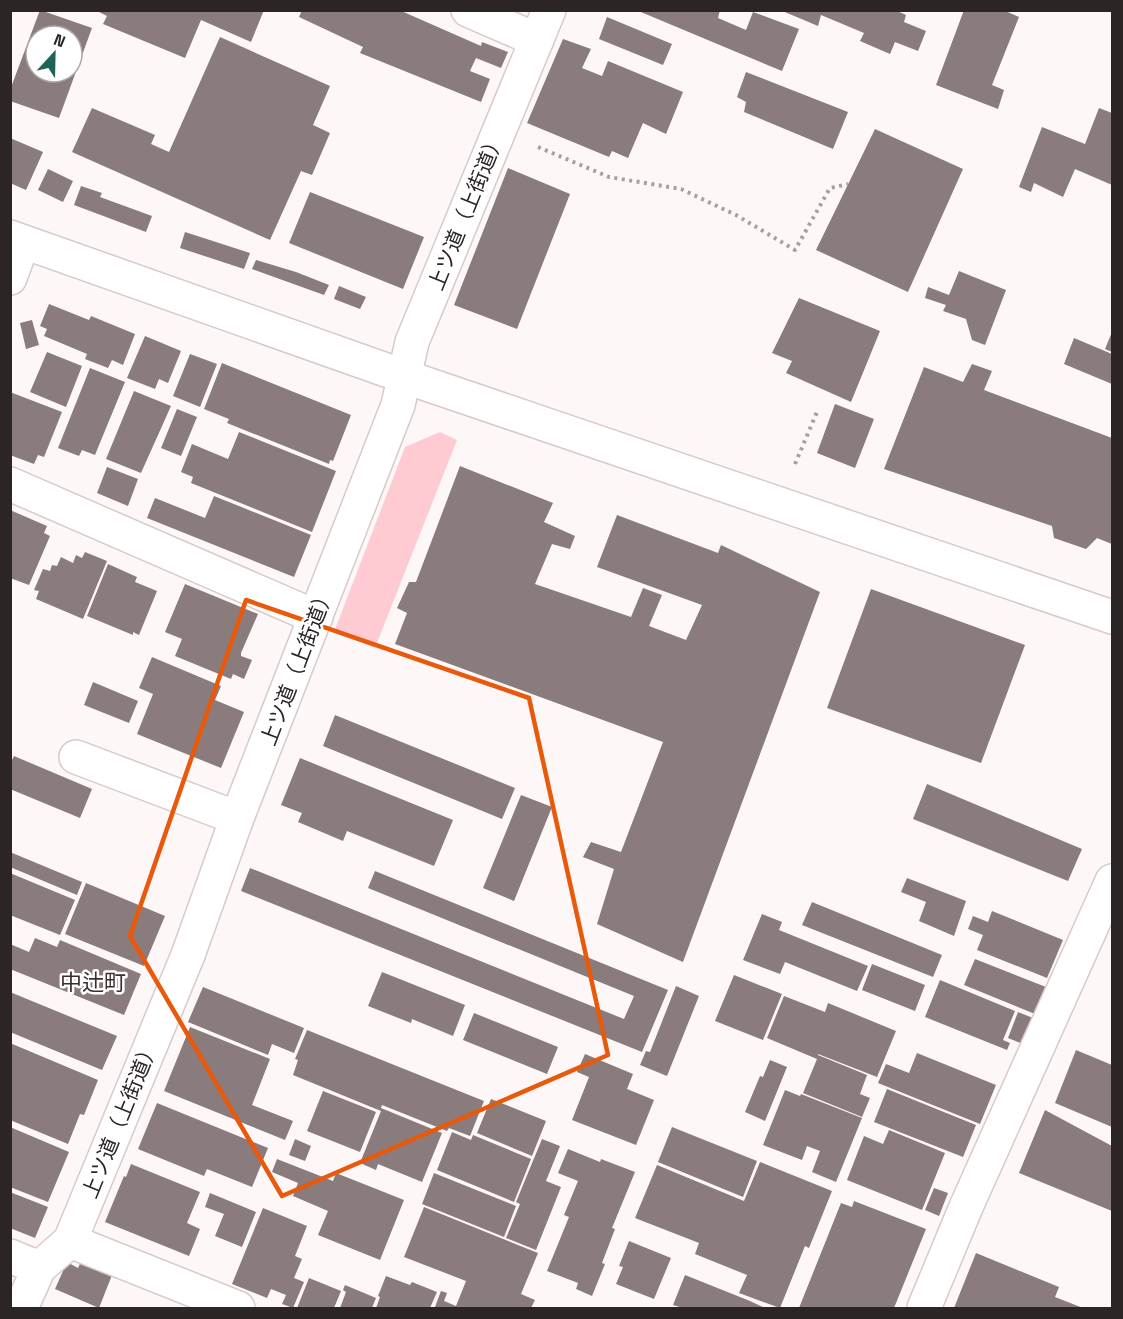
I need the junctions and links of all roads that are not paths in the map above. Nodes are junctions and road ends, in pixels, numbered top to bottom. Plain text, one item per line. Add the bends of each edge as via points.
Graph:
1 (468, 10) edge
2 (549, 10) edge
3 (537, 40) junction
4 (17, 240) edge
5 (10, 278) edge
6 (403, 376) junction
7 (10, 484) edge
8 (316, 617) junction
9 (1113, 617) edge
10 (76, 757) dead end
11 (237, 818) junction
12 (1113, 881) edge
13 (70, 1241) junction
14 (25, 1262) edge
15 (21, 1308) edge
16 (238, 1308) edge
17 (924, 1308) edge

1 - 3 street
2 - 3 street, 上ツ道（上街道）
3 - 6 street, 上ツ道（上街道） via 412,342
4 - 5 street
4 - 6 street
6 - 8 street, 上ツ道（上街道） via 398,405
6 - 9 street
7 - 8 street
8 - 11 street, 上ツ道（上街道）
10 - 11 street
11 - 13 street, 上ツ道（上街道） via 188,955
12 - 17 street
13 - 14 street, 上ツ道（上街道）
13 - 16 street
14 - 15 street, 上ツ道（上街道）

